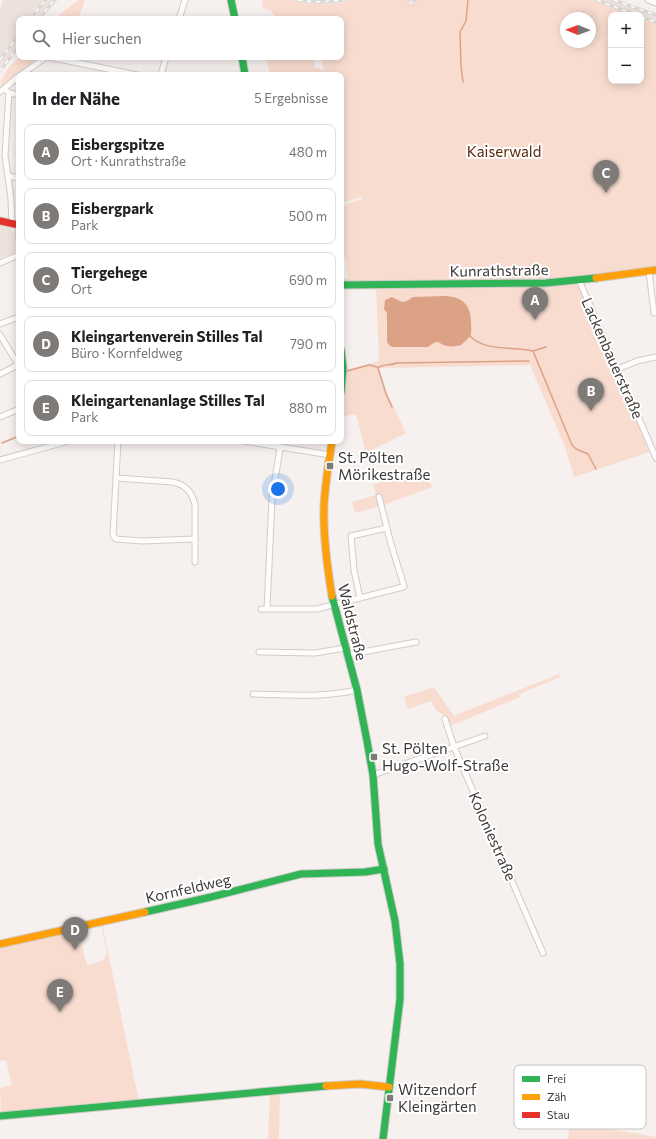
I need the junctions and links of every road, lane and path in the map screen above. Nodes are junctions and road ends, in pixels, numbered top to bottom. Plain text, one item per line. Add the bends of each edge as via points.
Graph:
1 (185, 0) edge
2 (231, 0) edge
3 (648, 0) edge
4 (656, 3) edge
5 (180, 16) edge
6 (234, 16) edge
7 (44, 60) edge
8 (63, 60) edge
9 (165, 60) edge
10 (242, 60) edge
11 (26, 72) edge
12 (122, 72) edge
13 (162, 72) edge
14 (244, 72) edge
15 (16, 79) edge
16 (5, 88) junction
17 (0, 92) edge
18 (9, 94) junction
19 (16, 95) edge
20 (8, 176) junction
21 (16, 177) edge
22 (0, 221) edge
23 (16, 225) edge
24 (16, 256) edge
25 (0, 263) edge
26 (652, 271) edge
27 (579, 280) junction
28 (344, 285) edge
29 (654, 313) dead end
30 (16, 318) edge
31 (0, 324) edge
32 (0, 335) edge
33 (656, 357) edge
34 (16, 362) edge
35 (16, 366) edge
36 (618, 369) junction
37 (0, 374) edge
38 (16, 410) edge
39 (0, 417) edge
40 (55, 444) edge
41 (65, 444) edge
42 (118, 444) edge
43 (259, 444) edge
44 (332, 444) edge
45 (66, 448) dead end
46 (280, 448) junction
47 (655, 452) edge
48 (330, 455) junction
49 (656, 458) edge
50 (0, 460) edge
51 (116, 478) junction
52 (379, 497) dead end
53 (387, 528) junction
54 (195, 539) junction
55 (195, 562) dead end
56 (360, 598) junction
57 (334, 606) junction
58 (261, 609) dead end
59 (267, 609) junction
60 (416, 642) dead end
61 (259, 652) dead end
62 (346, 652) junction
63 (357, 690) junction
64 (252, 694) dead end
65 (445, 719) dead end
66 (485, 736) dead end
67 (454, 747) junction
68 (373, 775) junction
69 (384, 869) junction
70 (0, 944) edge
71 (543, 953) dead end
72 (389, 1087) junction
73 (0, 1116) edge
74 (383, 1139) edge

1 - 5 street
2 - 6 street
3 - 4 street
7 - 11 street
8 - 12 street
9 - 13 street
10 - 14 street
15 - 16 street
16 - 17 street
16 - 18 street
18 - 19 street
18 - 20 street via 5,144
20 - 21 street
20 - 23 street
22 - 23 street
24 - 25 street
26 - 27 street, Kunrathstraße
26 - 29 street
27 - 28 street, Kunrathstraße via 546,283
27 - 36 street, Lackenbauerstraße
30 - 31 street
32 - 34 street
33 - 36 street
35 - 37 street
36 - 47 street, Lackenbauerstraße
38 - 39 street
40 - 50 street
41 - 45 street
42 - 51 street
43 - 46 street
44 - 48 street, Waldstraße
46 - 48 street
46 - 59 street via 272,499
47 - 49 street, Lackenbauerstraße
48 - 57 street, Waldstraße via 324,517 327,562
51 - 54 street via 173,482 186,487 195,504
51 - 54 street via 113,535 116,539
52 - 53 street
53 - 56 street via 351,536
53 - 56 street via 404,586
54 - 55 street
56 - 57 street
57 - 59 street via 308,610
57 - 62 street, Waldstraße
58 - 59 street
60 - 62 street
61 - 62 street
62 - 63 street, Waldstraße
63 - 64 street via 317,696
63 - 68 street, Waldstraße
65 - 67 street, Koloniestraße
66 - 67 street
67 - 68 street
67 - 71 street, Koloniestraße
68 - 69 street, Waldstraße via 378,844
69 - 70 street, Kornfeldweg via 294,875 211,897
69 - 72 street, Waldstraße via 395,921 400,977
72 - 73 street via 344,1084
72 - 74 street, Waldstraße

